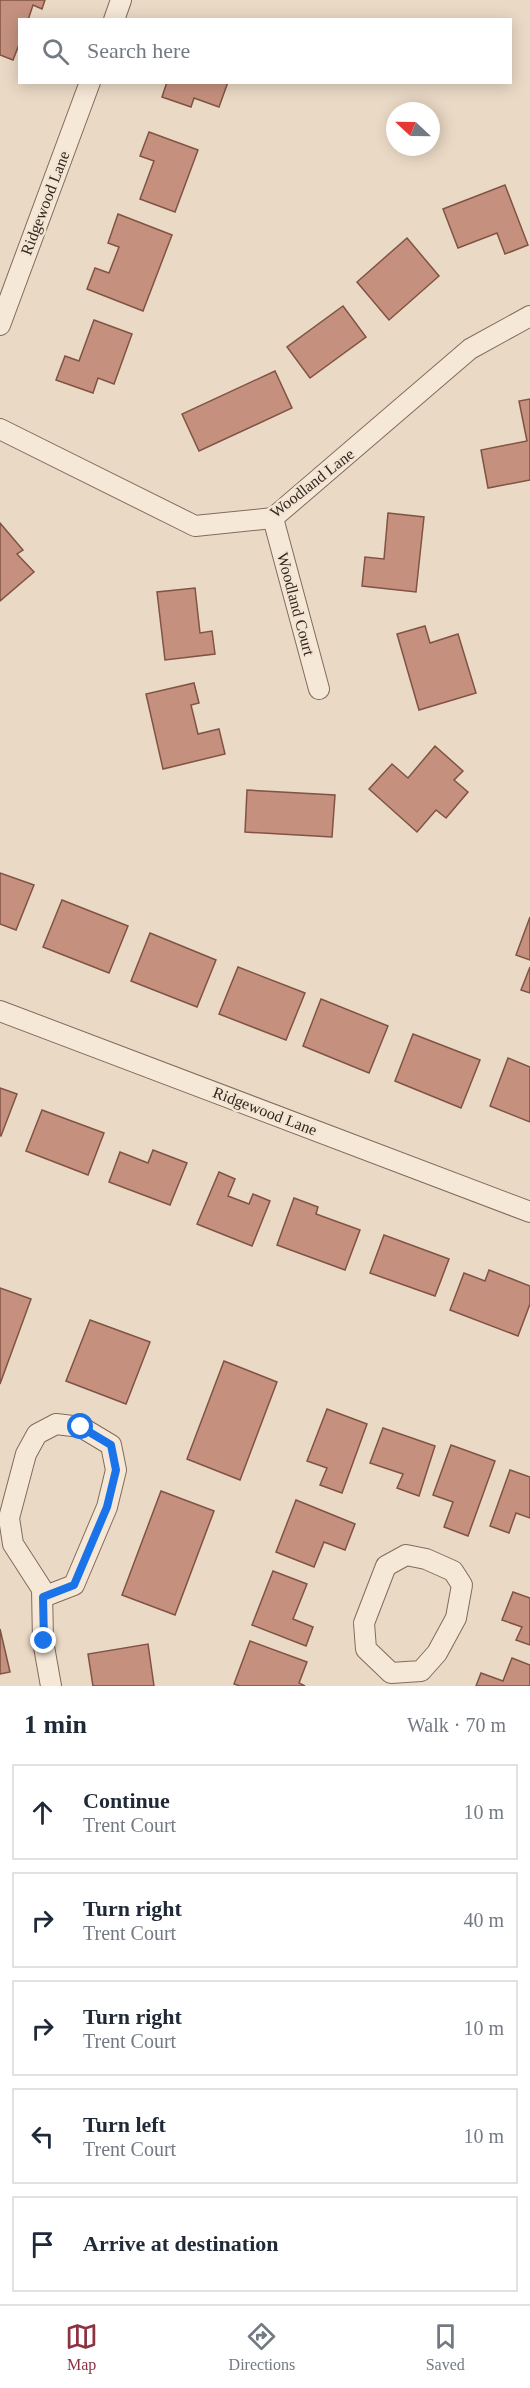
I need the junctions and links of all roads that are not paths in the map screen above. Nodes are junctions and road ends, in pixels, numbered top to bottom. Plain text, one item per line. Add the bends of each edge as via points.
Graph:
1 (121, 0) edge
2 (115, 18) edge
3 (89, 84) edge
4 (530, 316) edge
5 (0, 325) edge
6 (0, 429) edge
7 (273, 518) junction
8 (319, 689) dead end
9 (0, 1011) edge
10 (530, 1212) edge
11 (43, 1597) junction
12 (388, 1679) edge
13 (51, 1686) edge

1 - 2 street
3 - 5 street, Ridgewood Lane
4 - 7 street, Woodland Lane via 470,350
6 - 7 street, Woodland Lane via 195,526
7 - 8 street, Woodland Court
9 - 10 street, Ridgewood Lane
11 - 11 street via 14,1544 9,1518 26,1454 37,1434 56,1424 81,1427 111,1445 116,1470 107,1507 74,1585
11 - 13 street
12 - 12 street via 366,1650 364,1623 386,1566 406,1555 453,1571 462,1585 456,1618 437,1653 421,1671

